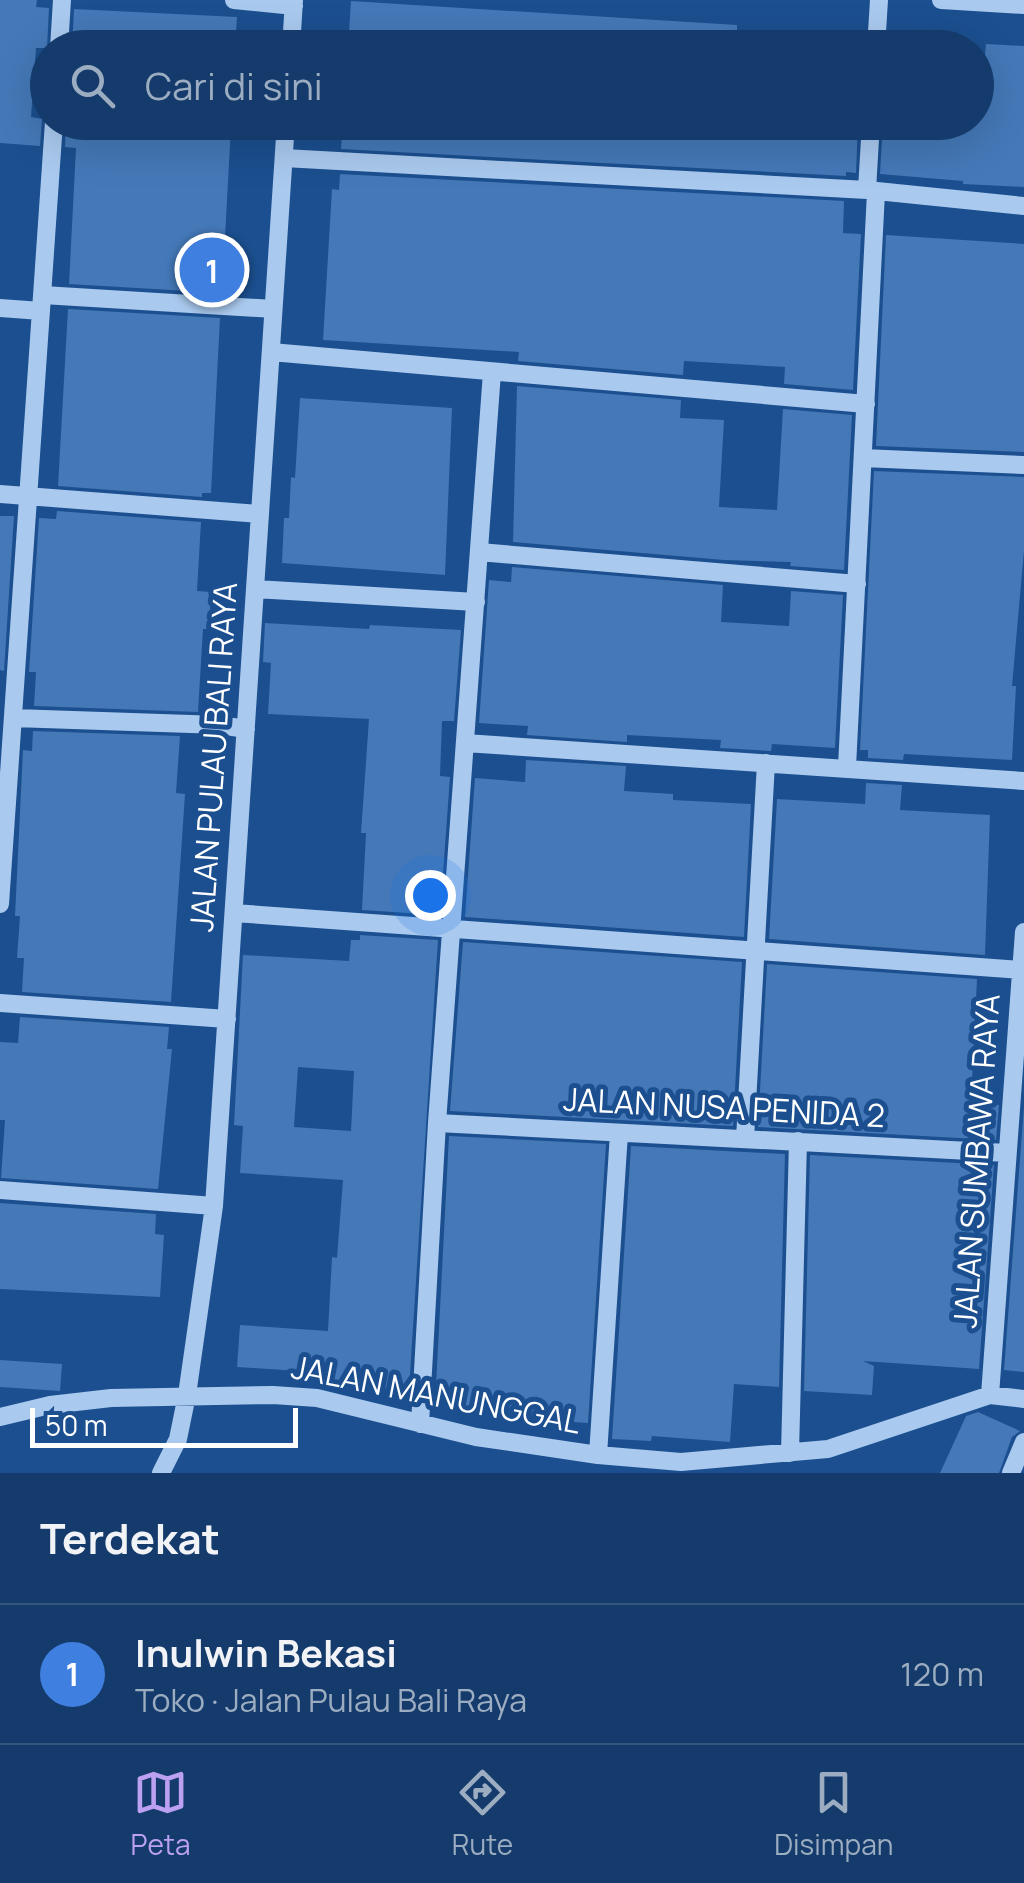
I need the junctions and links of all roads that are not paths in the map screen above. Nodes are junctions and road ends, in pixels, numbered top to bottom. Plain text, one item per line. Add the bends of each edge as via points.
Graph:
1 (62, 0) edge
2 (234, 0) edge
3 (879, 0) edge
4 (941, 0) edge
5 (294, 3) edge
6 (1024, 5) edge
7 (60, 30) edge
8 (292, 30) edge
9 (877, 30) edge
10 (53, 140) edge
11 (285, 140) edge
12 (871, 140) edge
13 (284, 158) junction
14 (872, 191) junction
15 (1024, 206) edge
16 (42, 303) junction
17 (0, 308) edge
18 (274, 309) junction
19 (270, 352) junction
20 (492, 372) junction
21 (866, 404) junction
22 (863, 458) junction
23 (1024, 464) edge
24 (0, 494) edge
25 (30, 496) junction
26 (260, 514) junction
27 (480, 552) junction
28 (857, 584) junction
29 (255, 590) junction
30 (476, 602) junction
31 (8, 688) edge
32 (14, 718) junction
33 (246, 729) junction
34 (465, 743) junction
35 (766, 763) junction
36 (847, 767) junction
37 (1024, 781) edge
38 (0, 904) edge
39 (234, 913) junction
40 (452, 929) junction
41 (1024, 932) edge
42 (758, 951) junction
43 (1021, 970) junction
44 (0, 1003) edge
45 (226, 1019) junction
46 (1019, 1080) edge
47 (437, 1123) junction
48 (620, 1132) junction
49 (745, 1139) junction
50 (798, 1142) junction
51 (1008, 1153) junction
52 (0, 1190) edge
53 (214, 1206) junction
54 (187, 1395) junction
55 (990, 1395) junction
56 (1024, 1399) edge
57 (0, 1417) edge
58 (420, 1424) junction
59 (1024, 1442) edge
60 (790, 1453) junction
61 (598, 1455) junction
62 (679, 1467) edge
63 (161, 1473) edge
64 (1010, 1473) edge

1 - 7 street
2 - 5 street
3 - 9 street
4 - 6 street
5 - 8 street
10 - 16 street
11 - 13 street, JALAN PULAU BALI RAYA
12 - 14 street
13 - 14 street
13 - 18 street, JALAN PULAU BALI RAYA
14 - 15 street
14 - 21 street
16 - 17 street
16 - 18 street
16 - 25 street
18 - 19 street, JALAN PULAU BALI RAYA
19 - 20 street
19 - 26 street, JALAN PULAU BALI RAYA
20 - 21 street
20 - 27 street
21 - 22 street
22 - 23 street
22 - 28 street
24 - 25 street
25 - 26 street
25 - 31 street
26 - 29 street, JALAN PULAU BALI RAYA
27 - 28 street
27 - 30 street
28 - 36 street
29 - 30 street
29 - 33 street, JALAN PULAU BALI RAYA
30 - 34 street
31 - 32 street
32 - 33 street
32 - 38 street
33 - 39 street, JALAN PULAU BALI RAYA
34 - 35 street
34 - 40 street
35 - 36 street
35 - 42 street
36 - 37 street
39 - 40 street
39 - 45 street, JALAN PULAU BALI RAYA
40 - 42 street
40 - 47 street
41 - 43 street, JALAN SUMBAWA RAYA
42 - 43 street
42 - 49 street
43 - 46 street, JALAN SUMBAWA RAYA
44 - 45 street
45 - 53 street, JALAN PULAU BALI RAYA
46 - 51 street, JALAN SUMBAWA RAYA
47 - 48 street, JALAN NUSA PENIDA 2
47 - 58 street
48 - 49 street, JALAN NUSA PENIDA 2
48 - 61 street
49 - 50 street, JALAN NUSA PENIDA 2
50 - 51 street, JALAN NUSA PENIDA 2
50 - 60 street
51 - 55 street, JALAN SUMBAWA RAYA
52 - 53 street
53 - 54 street, JALAN PULAU BALI RAYA
54 - 57 street, JALAN MANUNGGAL via 96,1400
54 - 58 street, JALAN MANUNGGAL via 317,1398
54 - 63 street, JALAN PULAU BALI RAYA via 178,1438
55 - 56 street, JALAN MANUNGGAL
55 - 60 street, JALAN MANUNGGAL via 873,1436
58 - 61 street, JALAN MANUNGGAL
59 - 64 street
60 - 62 street, JALAN MANUNGGAL
61 - 62 street, JALAN MANUNGGAL

